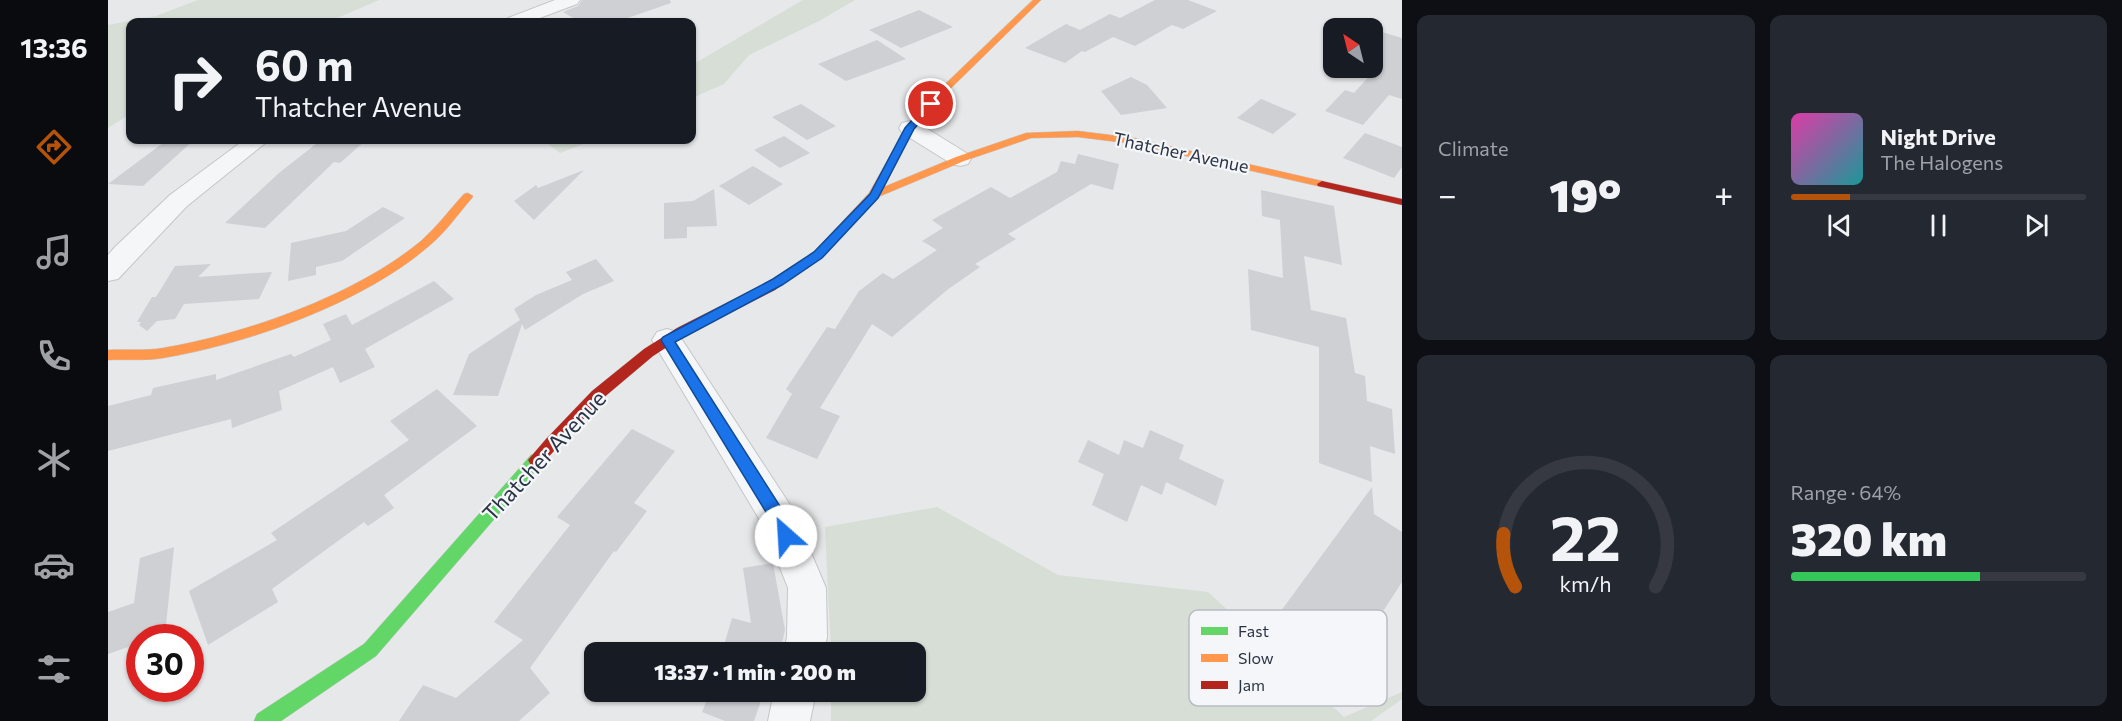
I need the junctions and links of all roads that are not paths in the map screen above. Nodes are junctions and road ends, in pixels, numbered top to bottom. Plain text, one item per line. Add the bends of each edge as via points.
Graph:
1 (571, 0) edge
2 (1037, 0) edge
3 (524, 18) edge
4 (910, 128) junction
5 (253, 144) edge
6 (960, 159) junction
7 (874, 195) junction
8 (468, 196) dead end
9 (1402, 202) edge
10 (108, 272) edge
11 (667, 340) junction
12 (108, 355) edge
13 (806, 642) edge
14 (793, 702) edge
15 (264, 721) edge
16 (789, 721) edge

1 - 3 street
2 - 4 street, Thatcher Avenue
4 - 6 street
4 - 7 street, Thatcher Avenue
5 - 10 street via 178,202
6 - 7 street, Thatcher Avenue
6 - 9 street, Thatcher Avenue via 1030,135 1078,134 1134,141
7 - 11 street, Thatcher Avenue via 818,255 778,282
8 - 12 street via 420,248 368,280 301,312 256,331 161,353
11 - 13 street via 779,519 807,588
11 - 15 street, Thatcher Avenue via 620,374 564,428 370,650
14 - 16 street

